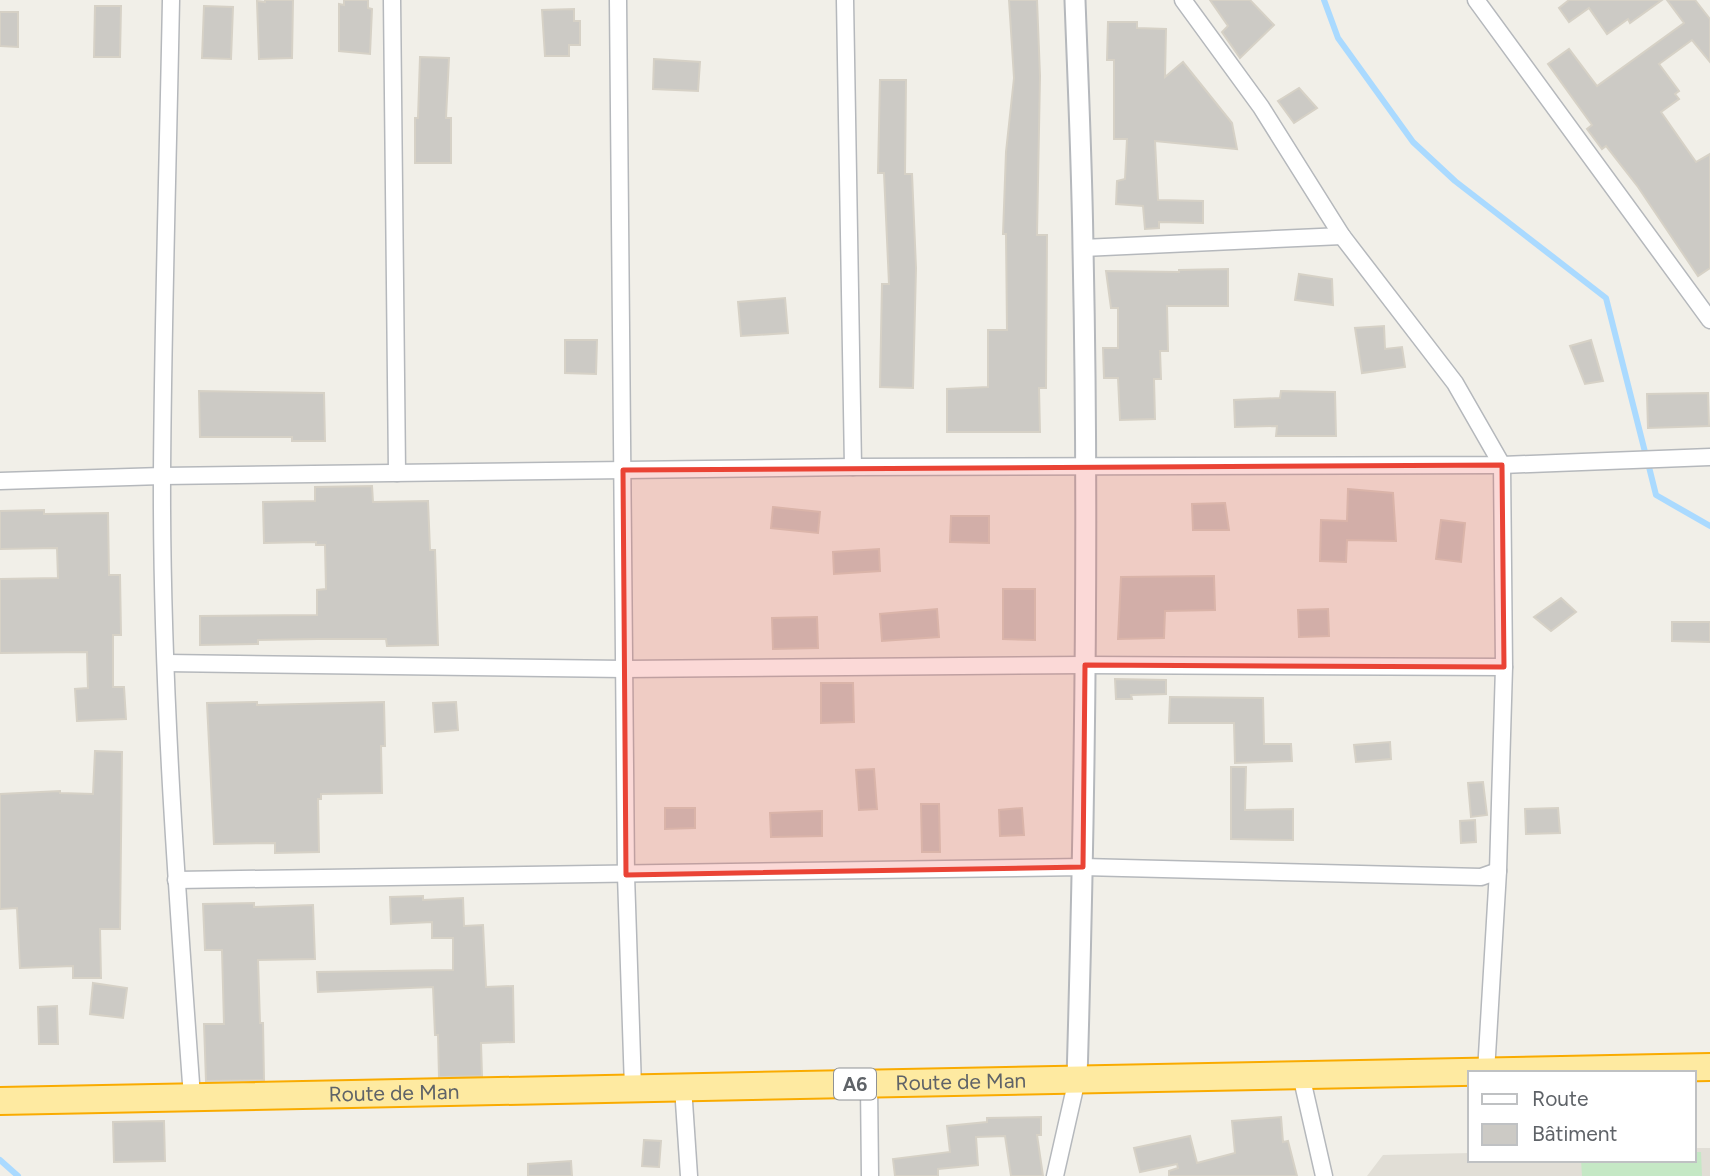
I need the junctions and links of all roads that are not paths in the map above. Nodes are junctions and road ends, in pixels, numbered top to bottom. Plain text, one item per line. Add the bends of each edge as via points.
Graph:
1 (171, 0) edge
2 (392, 0) edge
3 (618, 0) edge
4 (845, 0) edge
5 (1075, 0) edge
6 (1183, 0) edge
7 (1476, 0) edge
8 (1342, 236) junction
9 (1083, 248) junction
10 (1710, 320) edge
11 (1710, 457) edge
12 (1503, 465) junction
13 (853, 467) junction
14 (1086, 467) junction
15 (623, 470) junction
16 (397, 473) junction
17 (162, 476) junction
18 (0, 481) edge
19 (166, 663) junction
20 (1085, 665) junction
21 (1504, 667) junction
22 (624, 668) junction
23 (1083, 867) junction
24 (1498, 871) junction
25 (626, 876) junction
26 (176, 880) junction
27 (1710, 1067) edge
28 (1486, 1071) edge
29 (1531, 1071) edge
30 (1468, 1072) edge
31 (1301, 1075) junction
32 (1077, 1079) junction
33 (869, 1084) junction
34 (683, 1087) junction
35 (634, 1088) junction
36 (192, 1097) junction
37 (0, 1101) edge
38 (689, 1176) edge
39 (870, 1176) edge
40 (1055, 1176) edge
41 (1324, 1176) edge

1 - 17 street
2 - 16 street
3 - 15 street
4 - 13 street
5 - 9 street
6 - 8 street via 1261,107
7 - 10 street
8 - 9 street
8 - 12 street via 1455,383
9 - 14 street
11 - 12 street
12 - 14 street
12 - 21 street
13 - 14 street
13 - 15 street
14 - 20 street
15 - 16 street
15 - 22 street
16 - 17 street
17 - 18 street
17 - 19 street
19 - 22 street
19 - 26 street
20 - 21 street
20 - 22 street
20 - 23 street
21 - 24 street
22 - 25 street
23 - 24 street via 1481,877
23 - 25 street
23 - 32 street
24 - 28 street
25 - 26 street
25 - 35 street
26 - 36 street
27 - 29 highway, Route de Man / A6
30 - 31 highway, Route de Man / A6
31 - 32 highway, Route de Man / A6
31 - 41 street
32 - 33 highway, Route de Man / A6
32 - 40 street
33 - 34 highway, Route de Man / A6
33 - 39 street
34 - 35 highway, Route de Man / A6
34 - 38 street
35 - 36 highway, Route de Man / A6
36 - 37 highway, Route de Man / A6

